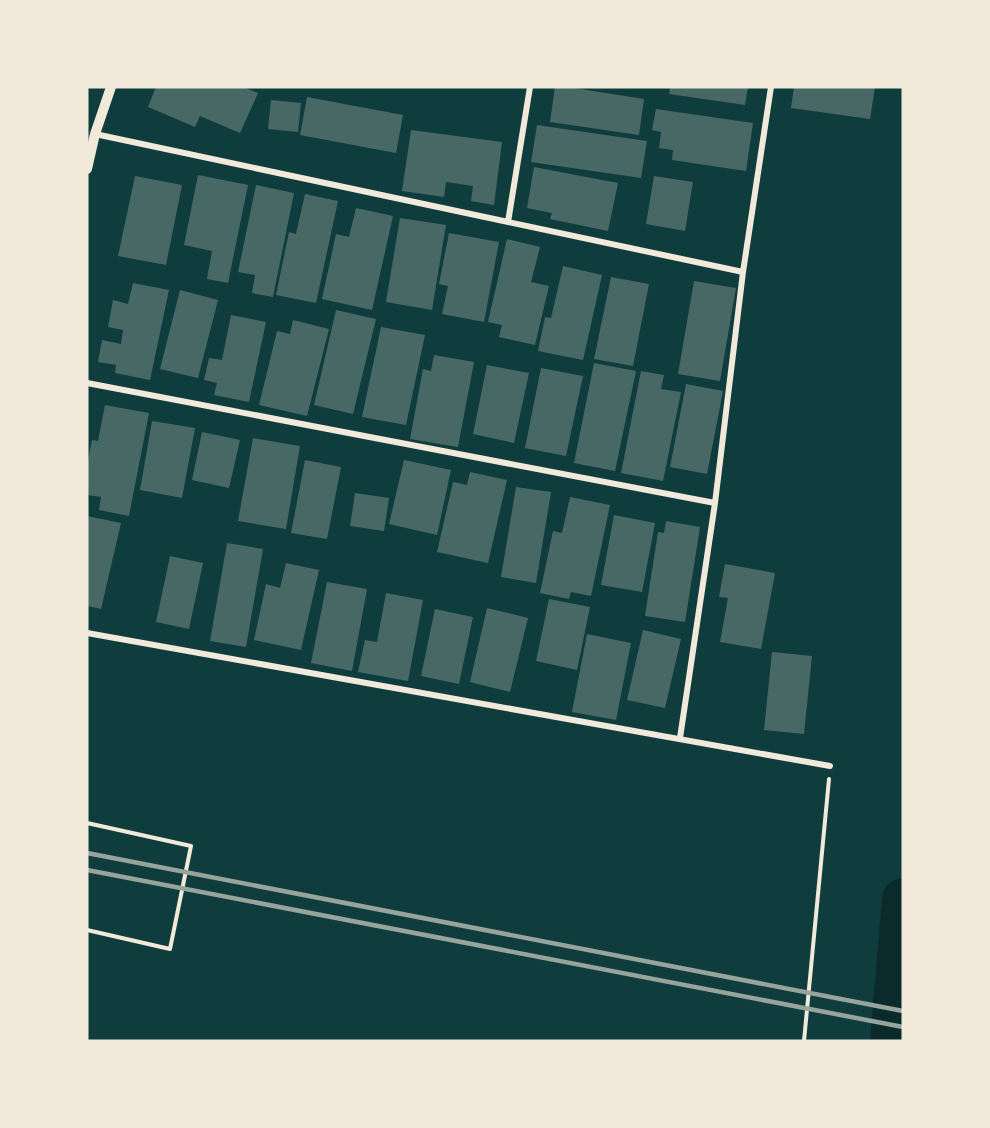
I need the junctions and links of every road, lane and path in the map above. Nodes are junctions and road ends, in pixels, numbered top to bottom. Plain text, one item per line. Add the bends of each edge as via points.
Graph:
1 (111, 87) edge
2 (530, 87) edge
3 (771, 87) edge
4 (95, 134) junction
5 (87, 169) edge
6 (508, 222) junction
7 (742, 272) junction
8 (87, 383) edge
9 (715, 503) junction
10 (87, 633) edge
11 (680, 738) junction
12 (830, 766) joint
13 (87, 823) edge
14 (87, 930) edge
15 (804, 1041) edge

1 - 4 street
2 - 6 street
3 - 7 street
4 - 5 street
4 - 6 street
6 - 7 street
7 - 9 street
8 - 9 street
9 - 11 street
10 - 11 street
11 - 12 street
12 - 15 path
13 - 14 path via 190,846 170,949

